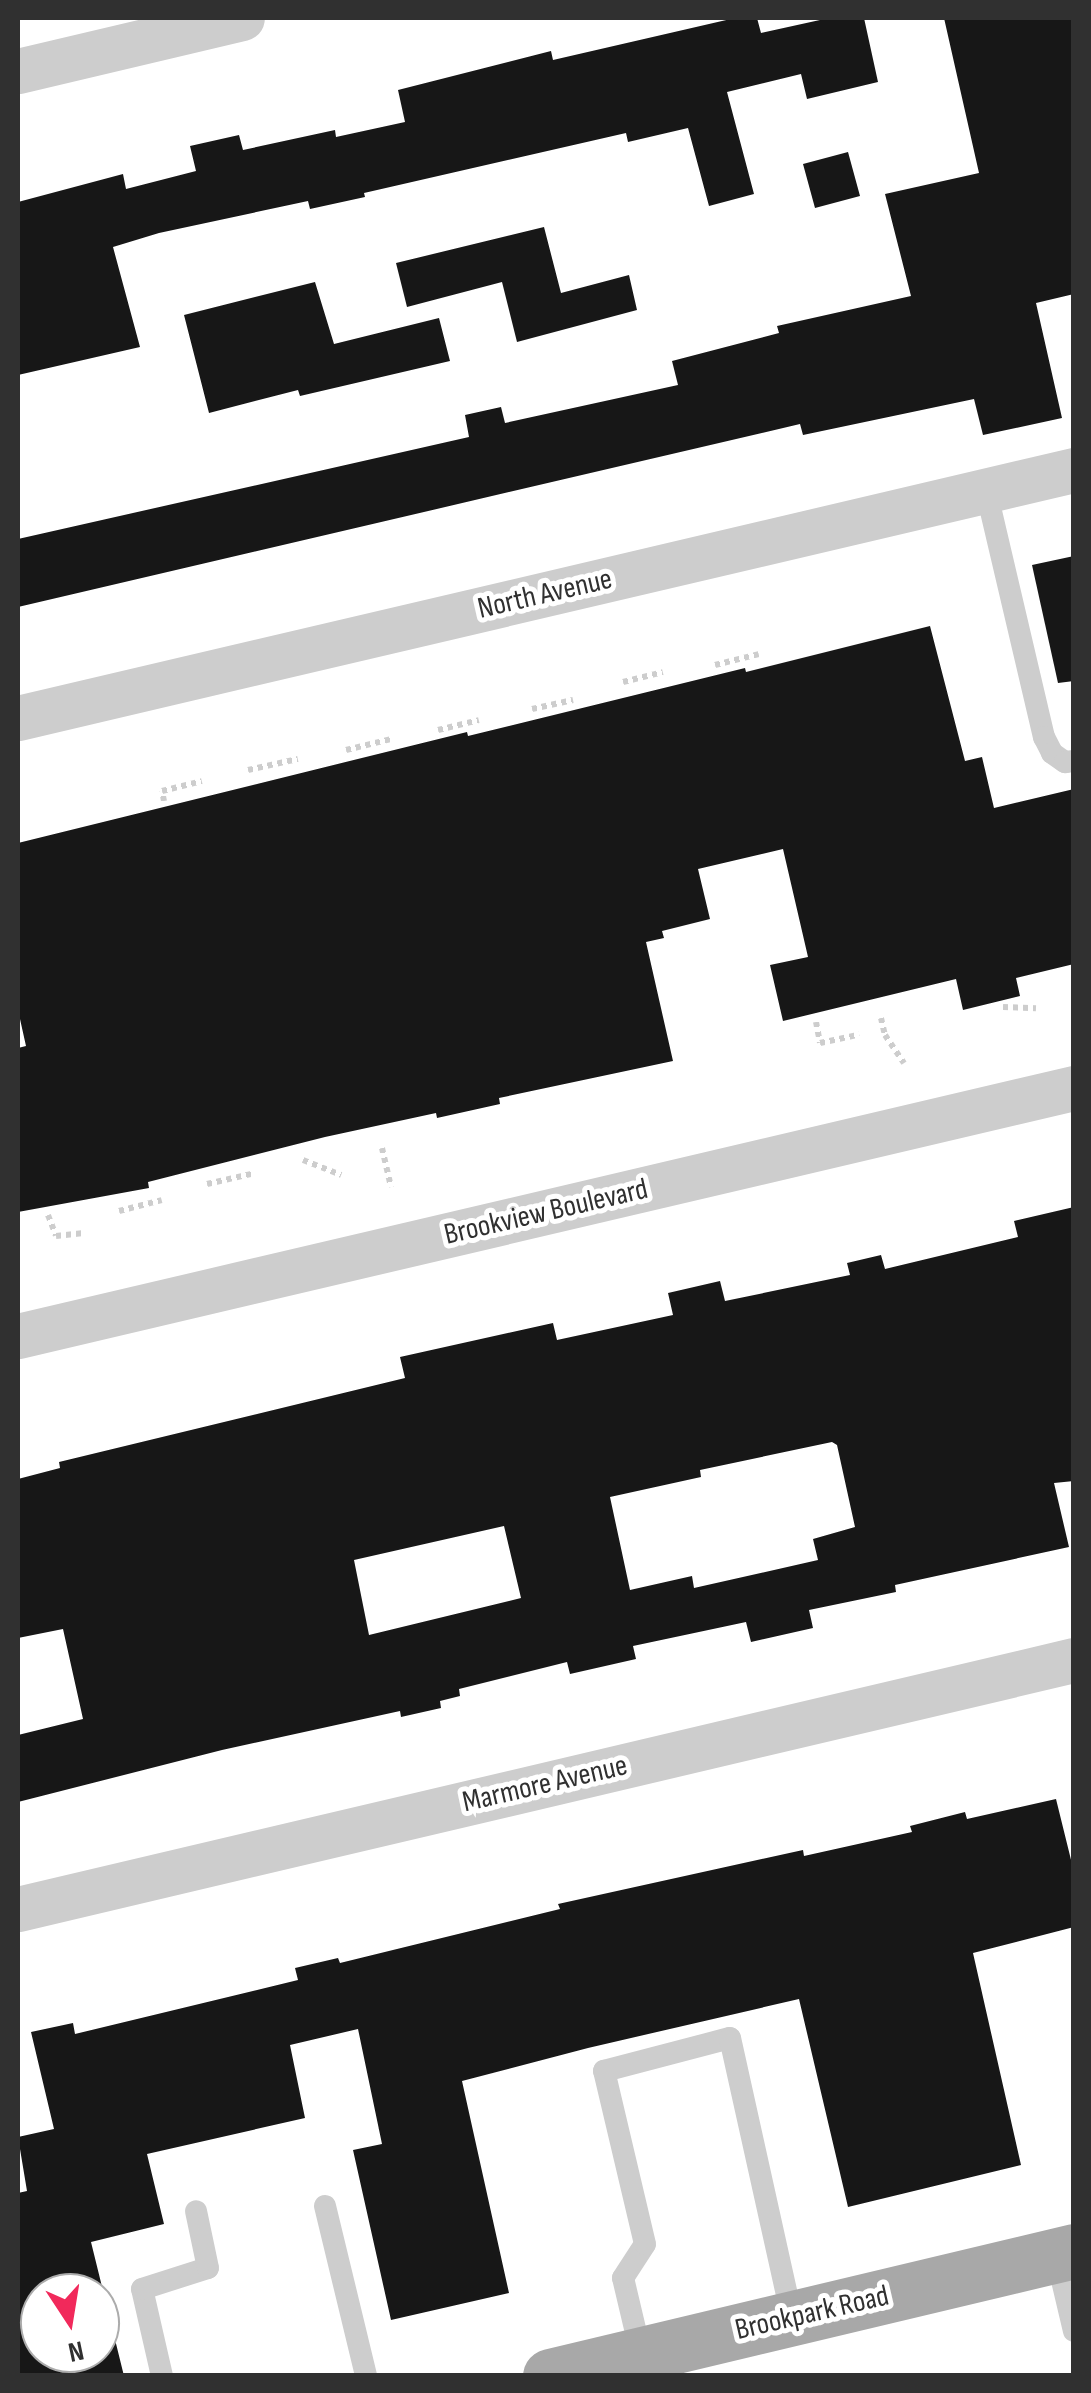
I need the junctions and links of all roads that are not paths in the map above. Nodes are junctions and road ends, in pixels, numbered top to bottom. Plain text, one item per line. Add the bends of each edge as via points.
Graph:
1 (242, 18) edge
2 (18, 71) edge
3 (1074, 470) edge
4 (986, 490) junction
5 (18, 718) edge
6 (1074, 760) edge
7 (1074, 1088) edge
8 (18, 1336) edge
9 (1074, 1660) edge
10 (18, 1909) edge
11 (325, 2206) dead end
12 (196, 2211) dead end
13 (1065, 2253) edge
14 (792, 2318) junction
15 (1074, 2331) edge
16 (641, 2354) junction
17 (575, 2372) edge
18 (162, 2376) edge
19 (366, 2376) edge

1 - 2 street
3 - 4 street, North Avenue
4 - 5 street, North Avenue
4 - 6 lane via 1044,737 1052,754
7 - 8 street, Brookview Boulevard
9 - 10 street, Marmore Avenue
11 - 19 lane
12 - 18 lane via 208,2268 142,2290
13 - 14 main road, Brookpark Road
13 - 15 lane
14 - 16 main road, Brookpark Road
14 - 16 lane via 730,2038 604,2071 645,2244 623,2278
16 - 17 main road, Brookpark Road

